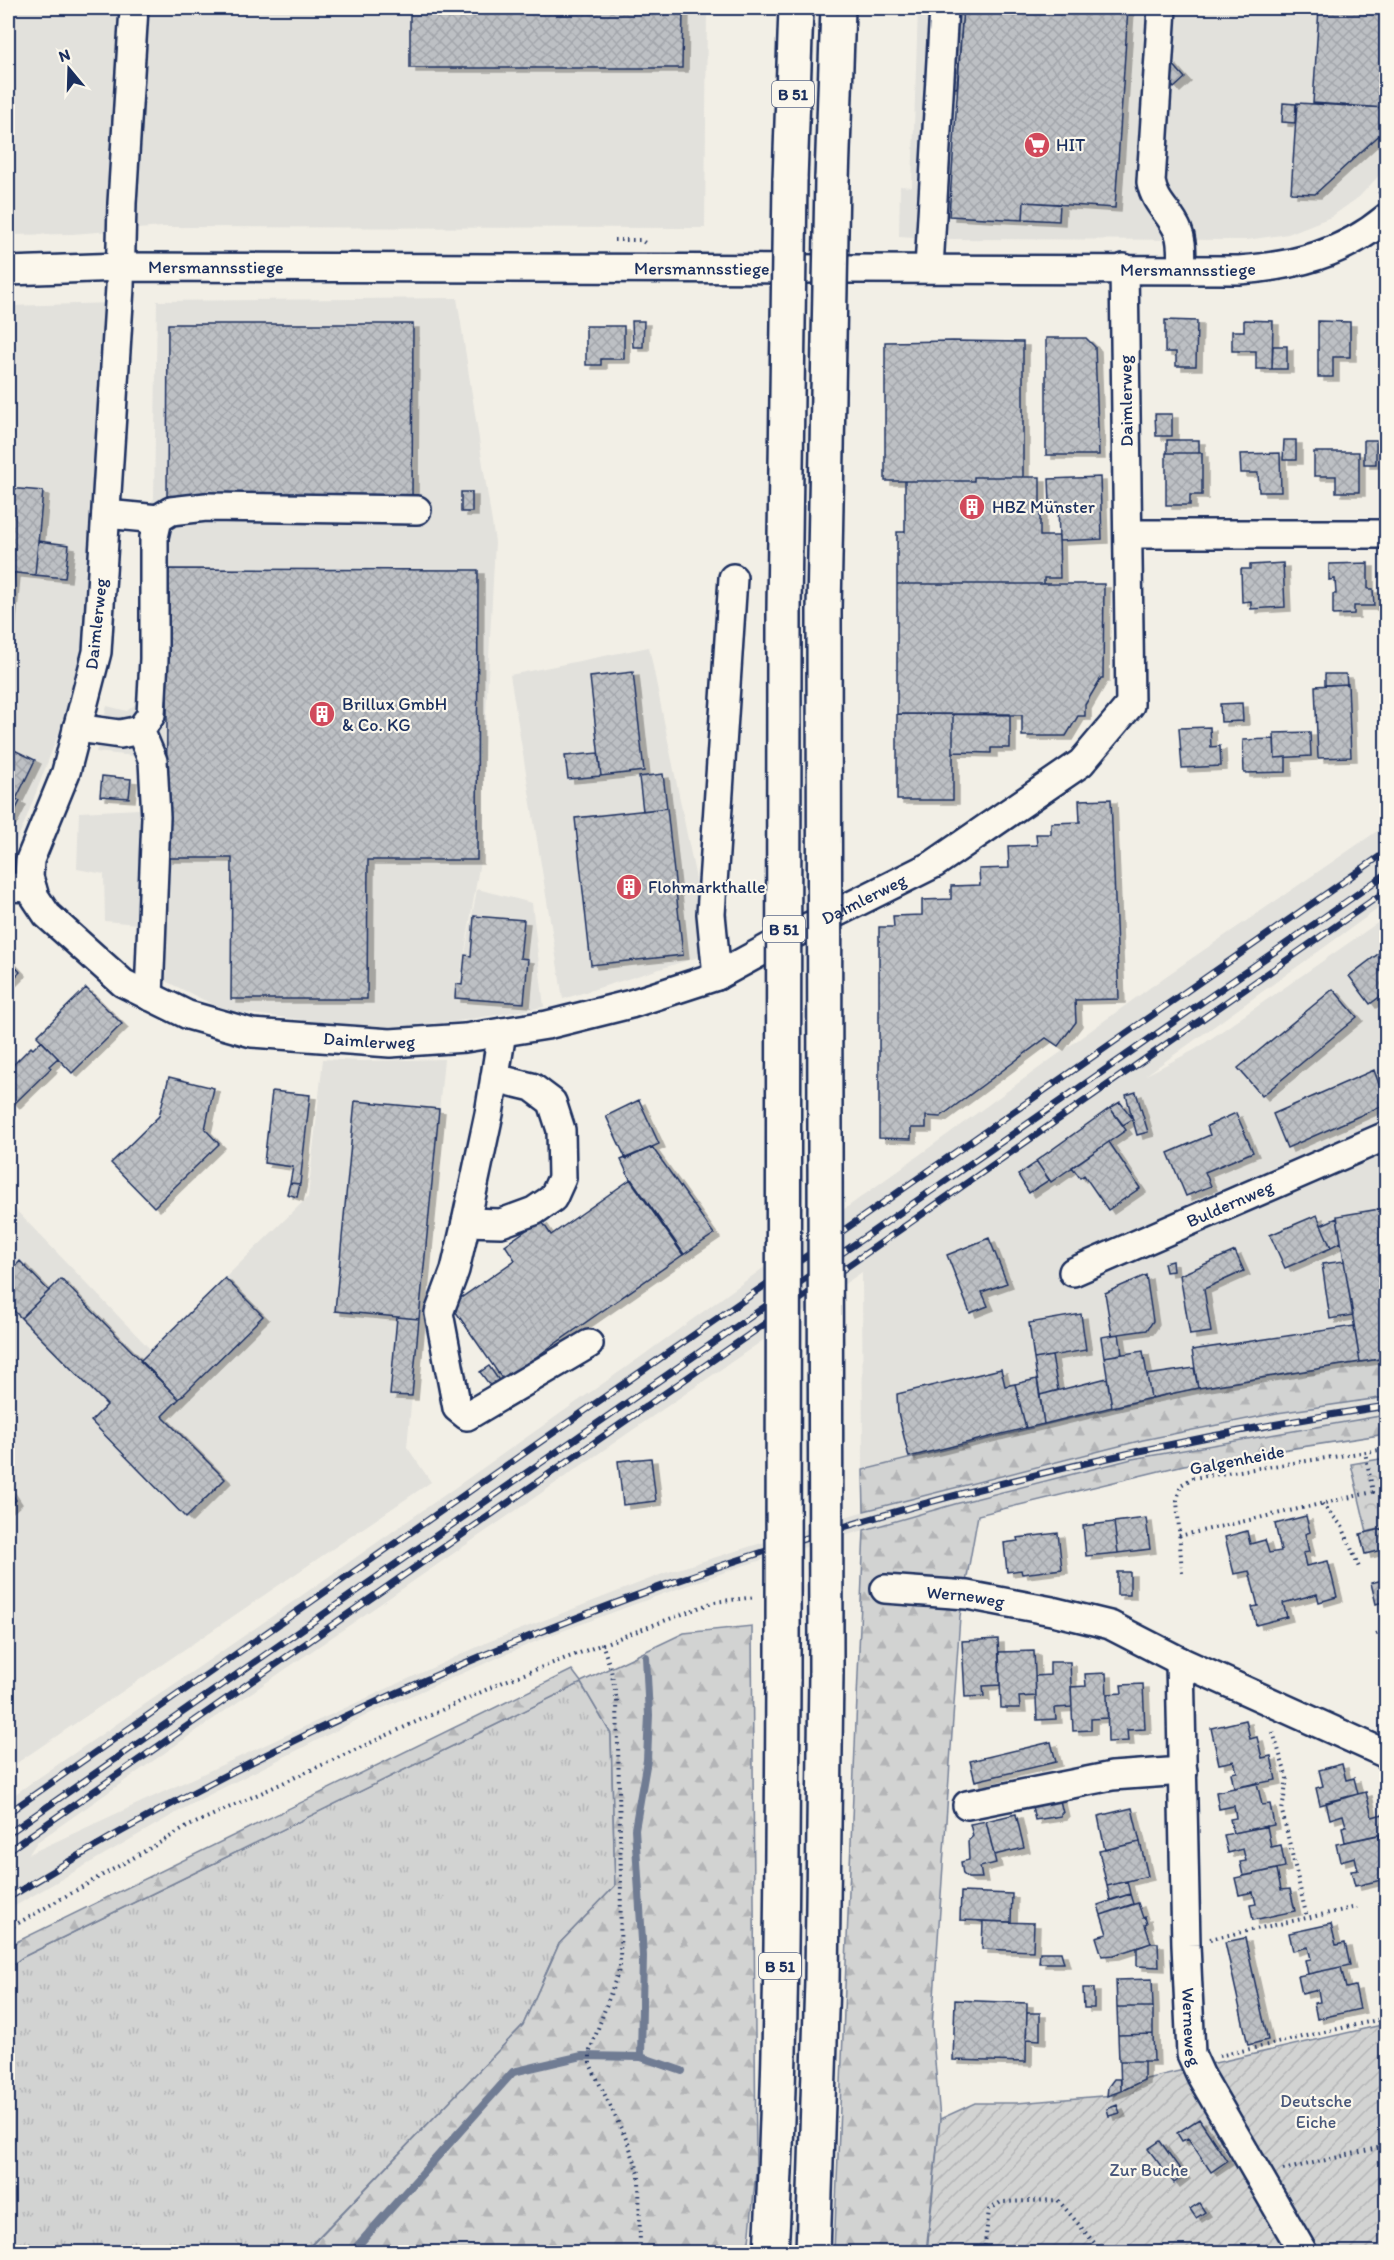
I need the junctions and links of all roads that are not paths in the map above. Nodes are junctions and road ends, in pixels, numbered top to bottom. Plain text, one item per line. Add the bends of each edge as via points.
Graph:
1 (134, 8) edge
2 (796, 8) edge
3 (838, 8) edge
4 (944, 8) edge
5 (1162, 8) edge
6 (1386, 218) edge
7 (121, 267) junction
8 (929, 268) junction
9 (1124, 268) junction
10 (1182, 269) junction
11 (8, 271) edge
12 (417, 510) dead end
13 (106, 514) junction
14 (158, 519) junction
15 (1128, 534) junction
16 (1386, 534) edge
17 (734, 578) dead end
18 (78, 728) junction
19 (140, 730) junction
20 (20, 888) edge
21 (717, 976) junction
22 (149, 996) junction
23 (502, 1032) junction
24 (495, 1078) junction
25 (1386, 1136) edge
26 (466, 1221) junction
27 (1073, 1272) dead end
28 (589, 1344) dead end
29 (885, 1589) dead end
30 (1180, 1661) junction
31 (1386, 1754) edge
32 (1183, 1771) junction
33 (967, 1805) dead end
34 (771, 2253) edge
35 (813, 2253) edge
36 (1303, 2253) edge

1 - 7 street, Daimlerweg
2 - 34 highway, B 51, bridge via 784,610 781,1931
3 - 35 highway, B 51, bridge via 824,610 825,1672 822,1981
4 - 8 street
5 - 10 street via 1151,182 1161,207 1179,232
6 - 10 street, Mersmannsstiege via 1364,236 1304,261 1254,269
7 - 8 street, Mersmannsstiege
7 - 11 street, Mersmannsstiege
7 - 13 street, Daimlerweg
8 - 9 street, Mersmannsstiege
9 - 10 street, Mersmannsstiege
9 - 15 street, Daimlerweg
12 - 14 street via 206,507 171,511
13 - 14 street
13 - 18 street, Daimlerweg via 97,652
14 - 19 street via 154,537 151,715
15 - 16 street
15 - 21 street, Daimlerweg via 1130,705 1081,763 933,864
17 - 21 street via 711,914
18 - 19 street via 120,734
18 - 20 street, Daimlerweg via 66,772 30,860 29,877
19 - 22 street via 153,760 156,817
20 - 22 street, Daimlerweg via 35,897 47,915 123,983
21 - 23 street, Daimlerweg via 631,1004
22 - 23 street, Daimlerweg via 188,1015 252,1033 390,1043
23 - 24 street
24 - 26 street
24 - 26 street via 532,1087 552,1102 561,1130 562,1178 553,1198 534,1211 501,1223
25 - 27 street, Buldernweg
26 - 28 street via 455,1270 439,1313 457,1408 467,1416
29 - 30 street, Werneweg via 967,1595 1099,1622
30 - 31 street, Werneweg
30 - 32 street, Werneweg
32 - 33 street via 1112,1776
32 - 36 street, Werneweg via 1191,2054

